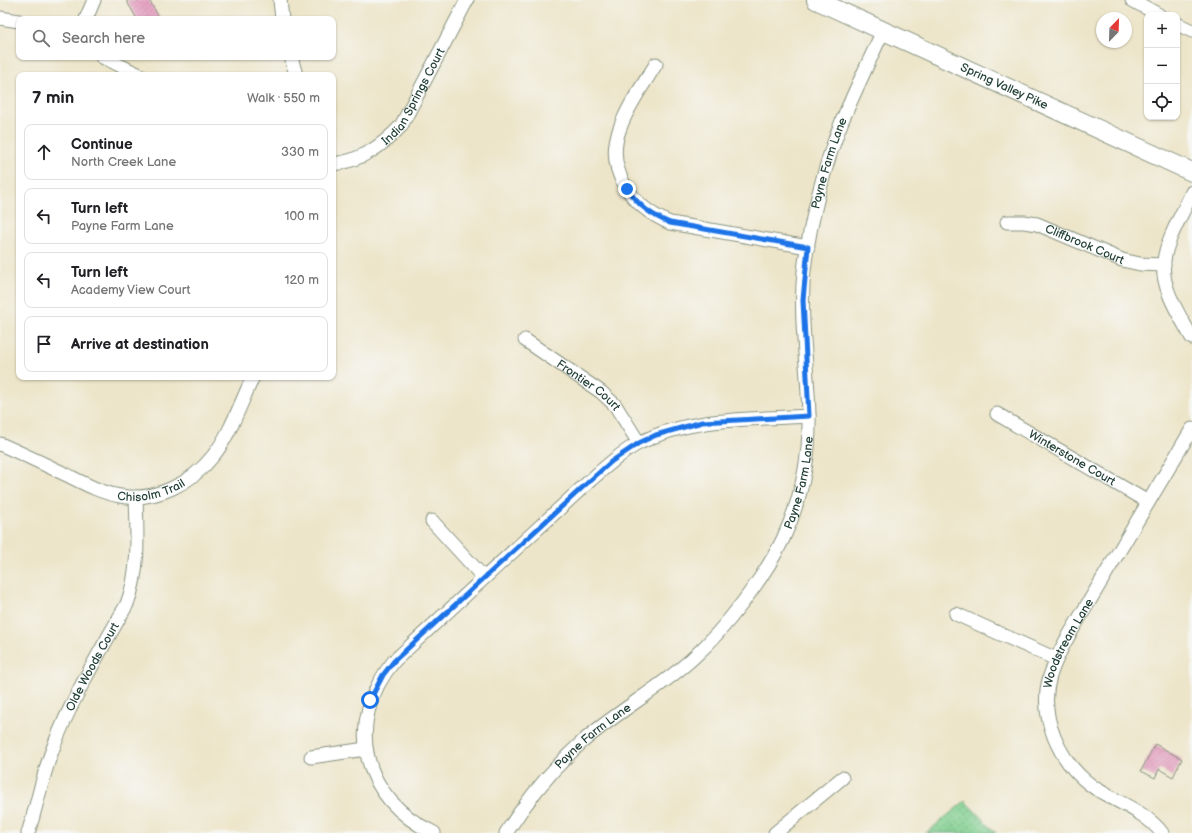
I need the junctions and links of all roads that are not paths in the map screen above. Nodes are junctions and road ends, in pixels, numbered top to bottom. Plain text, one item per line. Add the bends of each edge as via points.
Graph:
1 (94, 0) edge
2 (280, 0) edge
3 (466, 0) edge
4 (816, 0) edge
5 (1132, 0) edge
6 (1154, 12) edge
7 (87, 16) edge
8 (282, 16) edge
9 (0, 18) edge
10 (16, 21) edge
11 (1180, 25) edge
12 (883, 31) junction
13 (1192, 31) edge
14 (108, 60) edge
15 (292, 60) edge
16 (656, 64) dead end
17 (134, 72) edge
18 (295, 72) edge
19 (336, 163) edge
20 (1192, 172) edge
21 (1192, 192) edge
22 (1007, 222) dead end
23 (808, 247) junction
24 (1164, 265) junction
25 (1192, 338) edge
26 (525, 340) dead end
27 (251, 380) edge
28 (997, 414) dead end
29 (809, 416) junction
30 (1192, 429) edge
31 (639, 443) junction
32 (0, 444) edge
33 (136, 497) junction
34 (1148, 502) junction
35 (432, 521) dead end
36 (484, 578) junction
37 (956, 614) dead end
38 (1056, 659) junction
39 (366, 749) junction
40 (311, 757) dead end
41 (842, 778) dead end
42 (28, 833) edge
43 (434, 833) edge
44 (506, 833) edge
45 (774, 833) edge
46 (1162, 833) edge

1 - 7 street
2 - 8 street
3 - 19 street, Indian Springs Court via 401,126 364,156
4 - 12 street, Spring Valley Pike
5 - 6 street
9 - 10 street
11 - 13 street
12 - 20 street, Spring Valley Pike
12 - 23 street, Payne Farm Lane via 832,148
14 - 17 street
15 - 18 street
16 - 23 street via 624,117 616,142 616,160 621,178 634,200 655,217 670,223
21 - 24 street via 1166,250
22 - 24 street, Cliffbrook Court via 1037,224 1122,260
23 - 29 street, Payne Farm Lane via 803,300
24 - 25 street via 1171,295
26 - 31 street, Frontier Court via 601,392 615,405
27 - 33 street, Chisolm Trail via 222,443 201,470 163,492
28 - 34 street, Winterstone Court
29 - 31 street via 702,422
29 - 44 street, Payne Farm Lane via 804,475 791,519 782,541 737,609 689,661 608,722 560,763 530,798
30 - 34 street, Woodstream Lane
31 - 36 street via 607,466
32 - 33 street, Chisolm Trail via 100,490 120,496
33 - 42 street, Olde Woods Court via 137,550 132,592 64,721 51,752
34 - 38 street, Woodstream Lane
35 - 36 street
36 - 39 street via 394,661 383,675 370,700 365,719
37 - 38 street
38 - 46 street, Woodstream Lane via 1050,677 1047,704 1049,722 1059,750 1080,776 1092,786 1140,813
39 - 40 street
39 - 43 street via 375,778 385,795 404,815
41 - 45 street

